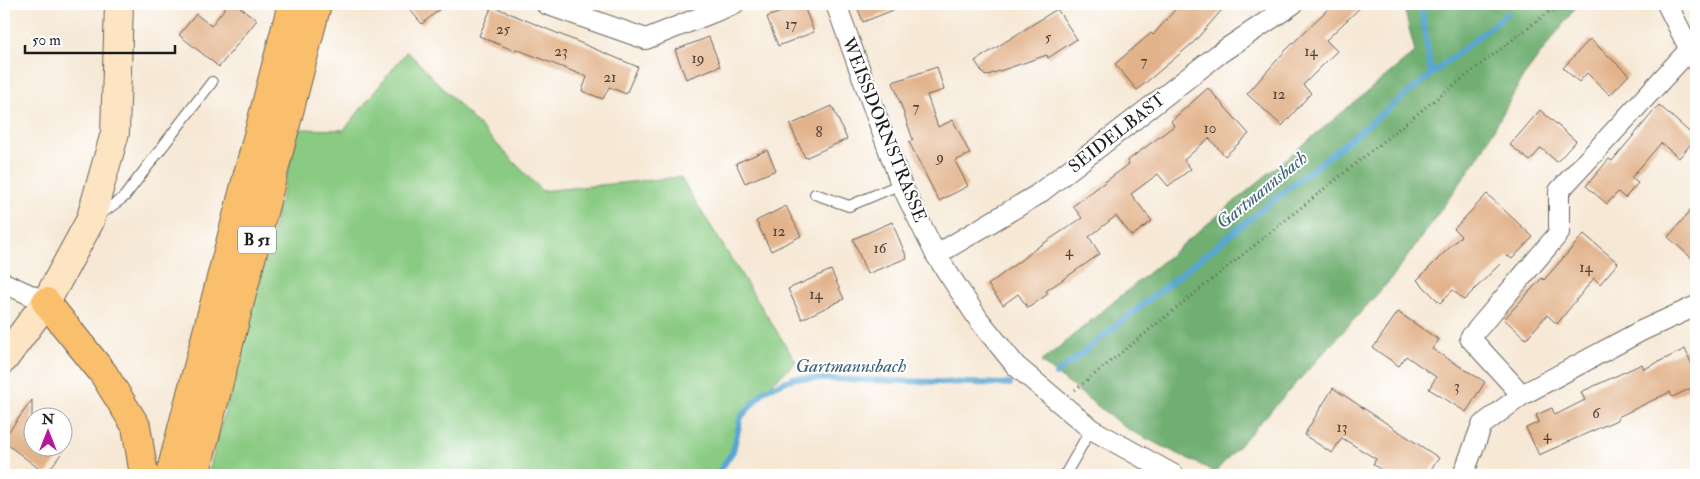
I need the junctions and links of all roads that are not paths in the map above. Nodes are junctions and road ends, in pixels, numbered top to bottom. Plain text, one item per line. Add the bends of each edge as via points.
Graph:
1 (118, 4) edge
2 (292, 4) edge
3 (317, 4) edge
4 (546, 4) edge
5 (734, 4) edge
6 (836, 4) edge
7 (1293, 4) edge
8 (1667, 4) edge
9 (1693, 56) edge
10 (212, 82) dead end
11 (902, 184) junction
12 (816, 194) dead end
13 (90, 221) junction
14 (936, 255) junction
15 (4, 283) edge
16 (46, 302) junction
17 (1696, 306) edge
18 (4, 359) edge
19 (1522, 395) junction
20 (1091, 429) junction
21 (144, 475) edge
22 (170, 475) edge
23 (195, 475) edge
24 (1065, 475) edge
25 (1174, 475) edge
26 (1463, 475) edge

1 - 13 street via 115,133
2 - 22 highway, B 51
3 - 23 highway, B 51
4 - 5 street via 646,39
6 - 11 street, WEISSDORNSTRASSE
7 - 14 street, SEIDELBAST via 1220,53 1037,195
8 - 9 street
9 - 19 street via 1559,191 1559,234 1470,338
10 - 13 lane via 124,196
11 - 12 lane via 849,206
11 - 14 street, WEISSDORNSTRASSE
13 - 16 street
14 - 20 street, WEISSDORNSTRASSE via 979,320 1016,366
15 - 16 street
16 - 18 street
16 - 21 highway via 103,374 136,426
17 - 19 street via 1641,331
19 - 26 street via 1482,425
20 - 24 lane
20 - 25 street, WEISSDORNSTRASSE

